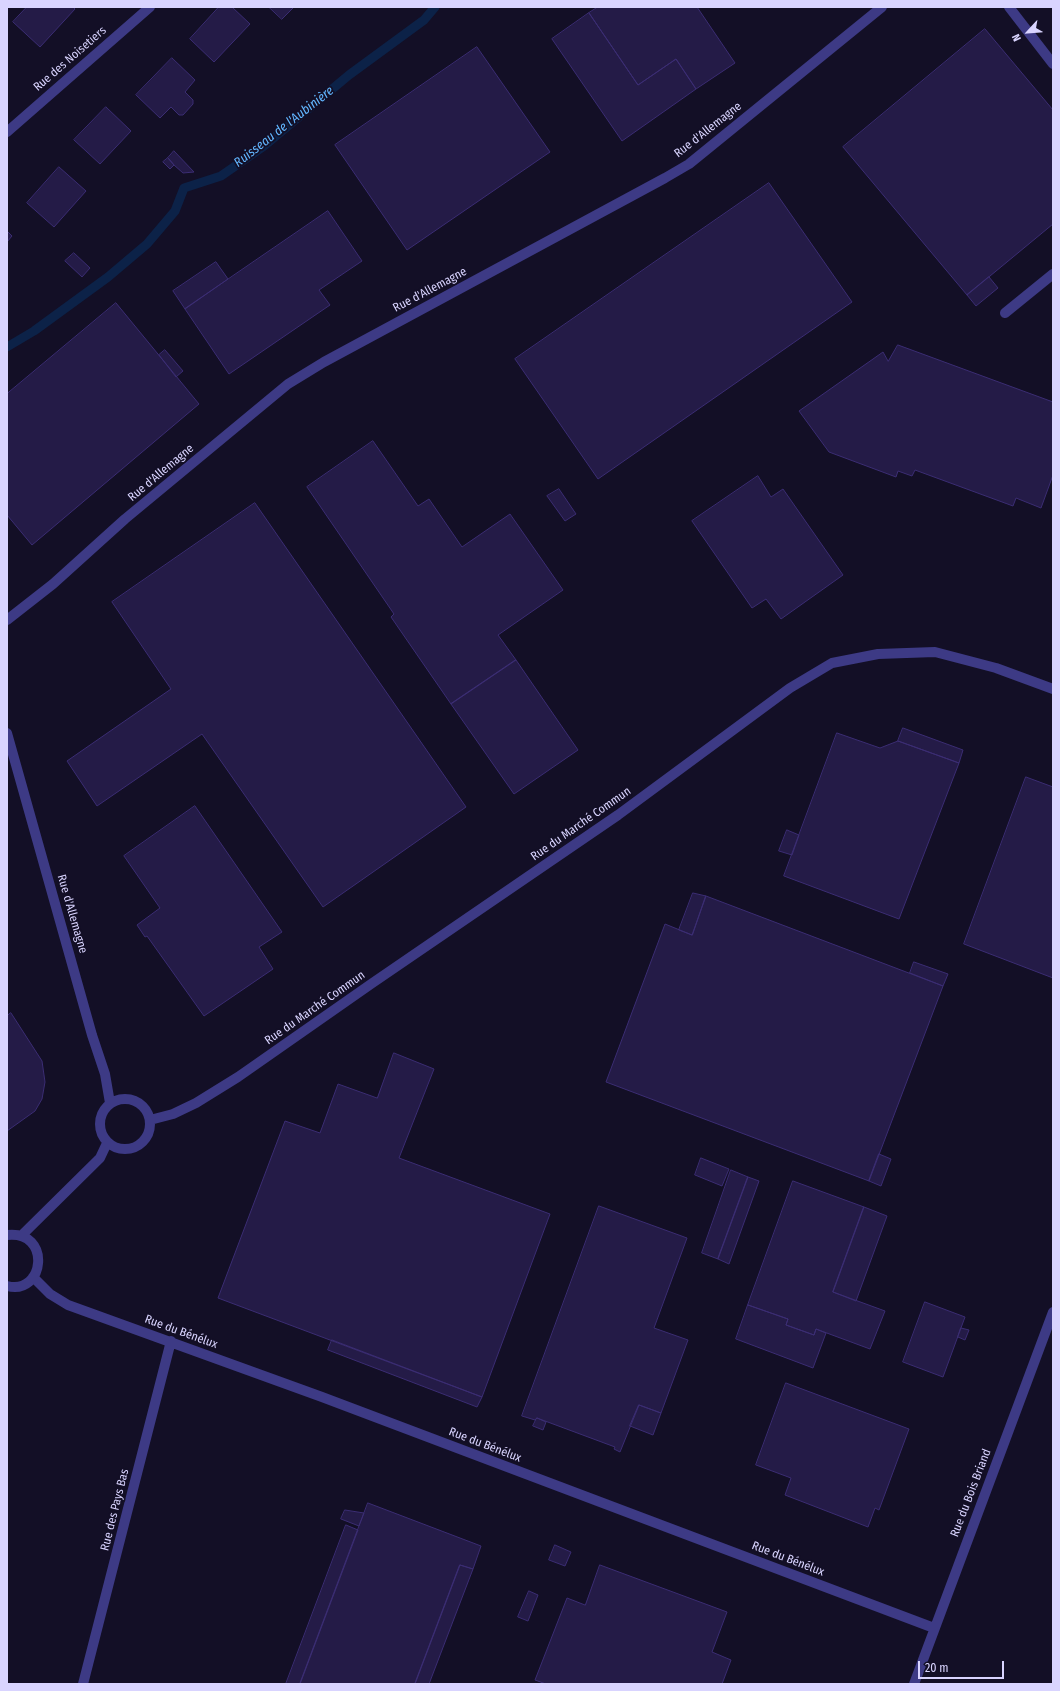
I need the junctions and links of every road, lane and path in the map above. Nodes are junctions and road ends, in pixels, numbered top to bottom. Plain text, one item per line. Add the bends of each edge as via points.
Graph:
1 (150, 7) edge
2 (882, 7) edge
3 (1009, 7) edge
4 (1053, 64) edge
5 (7, 132) edge
6 (1053, 274) edge
7 (1005, 313) dead end
8 (7, 620) edge
9 (1053, 689) edge
10 (7, 733) edge
11 (110, 1103) junction
12 (150, 1120) junction
13 (107, 1142) junction
14 (7, 1235) edge
15 (21, 1236) junction
16 (33, 1277) junction
17 (7, 1286) edge
18 (1053, 1312) edge
19 (171, 1341) junction
20 (934, 1628) junction
21 (83, 1684) edge
22 (914, 1684) edge

1 - 5 street, Rue des Noisetiers
2 - 8 street, Rue d'Allemagne via 689,164 288,384 125,519 53,584
3 - 4 street
6 - 7 street
9 - 12 street, Rue du Marché Commun via 996,668 935,652 878,654 832,663 790,688 618,815 238,1077 196,1103 165,1117
10 - 11 street, Rue d'Allemagne via 105,1074
11 - 12 street via 124,1098 138,1102 148,1113
11 - 13 street via 100,1117 102,1136
12 - 13 street via 148,1135 137,1146 121,1149
13 - 15 street via 100,1158
14 - 15 street
15 - 16 street via 32,1243 38,1254 38,1266
16 - 17 street via 19,1287
16 - 19 street, Rue du Bénélux via 50,1294 68,1305
18 - 20 street, Rue du Bois Briand
19 - 20 street, Rue du Bénélux
19 - 21 street, Rue des Pays Bas
20 - 22 street, Rue du Bois Briand

